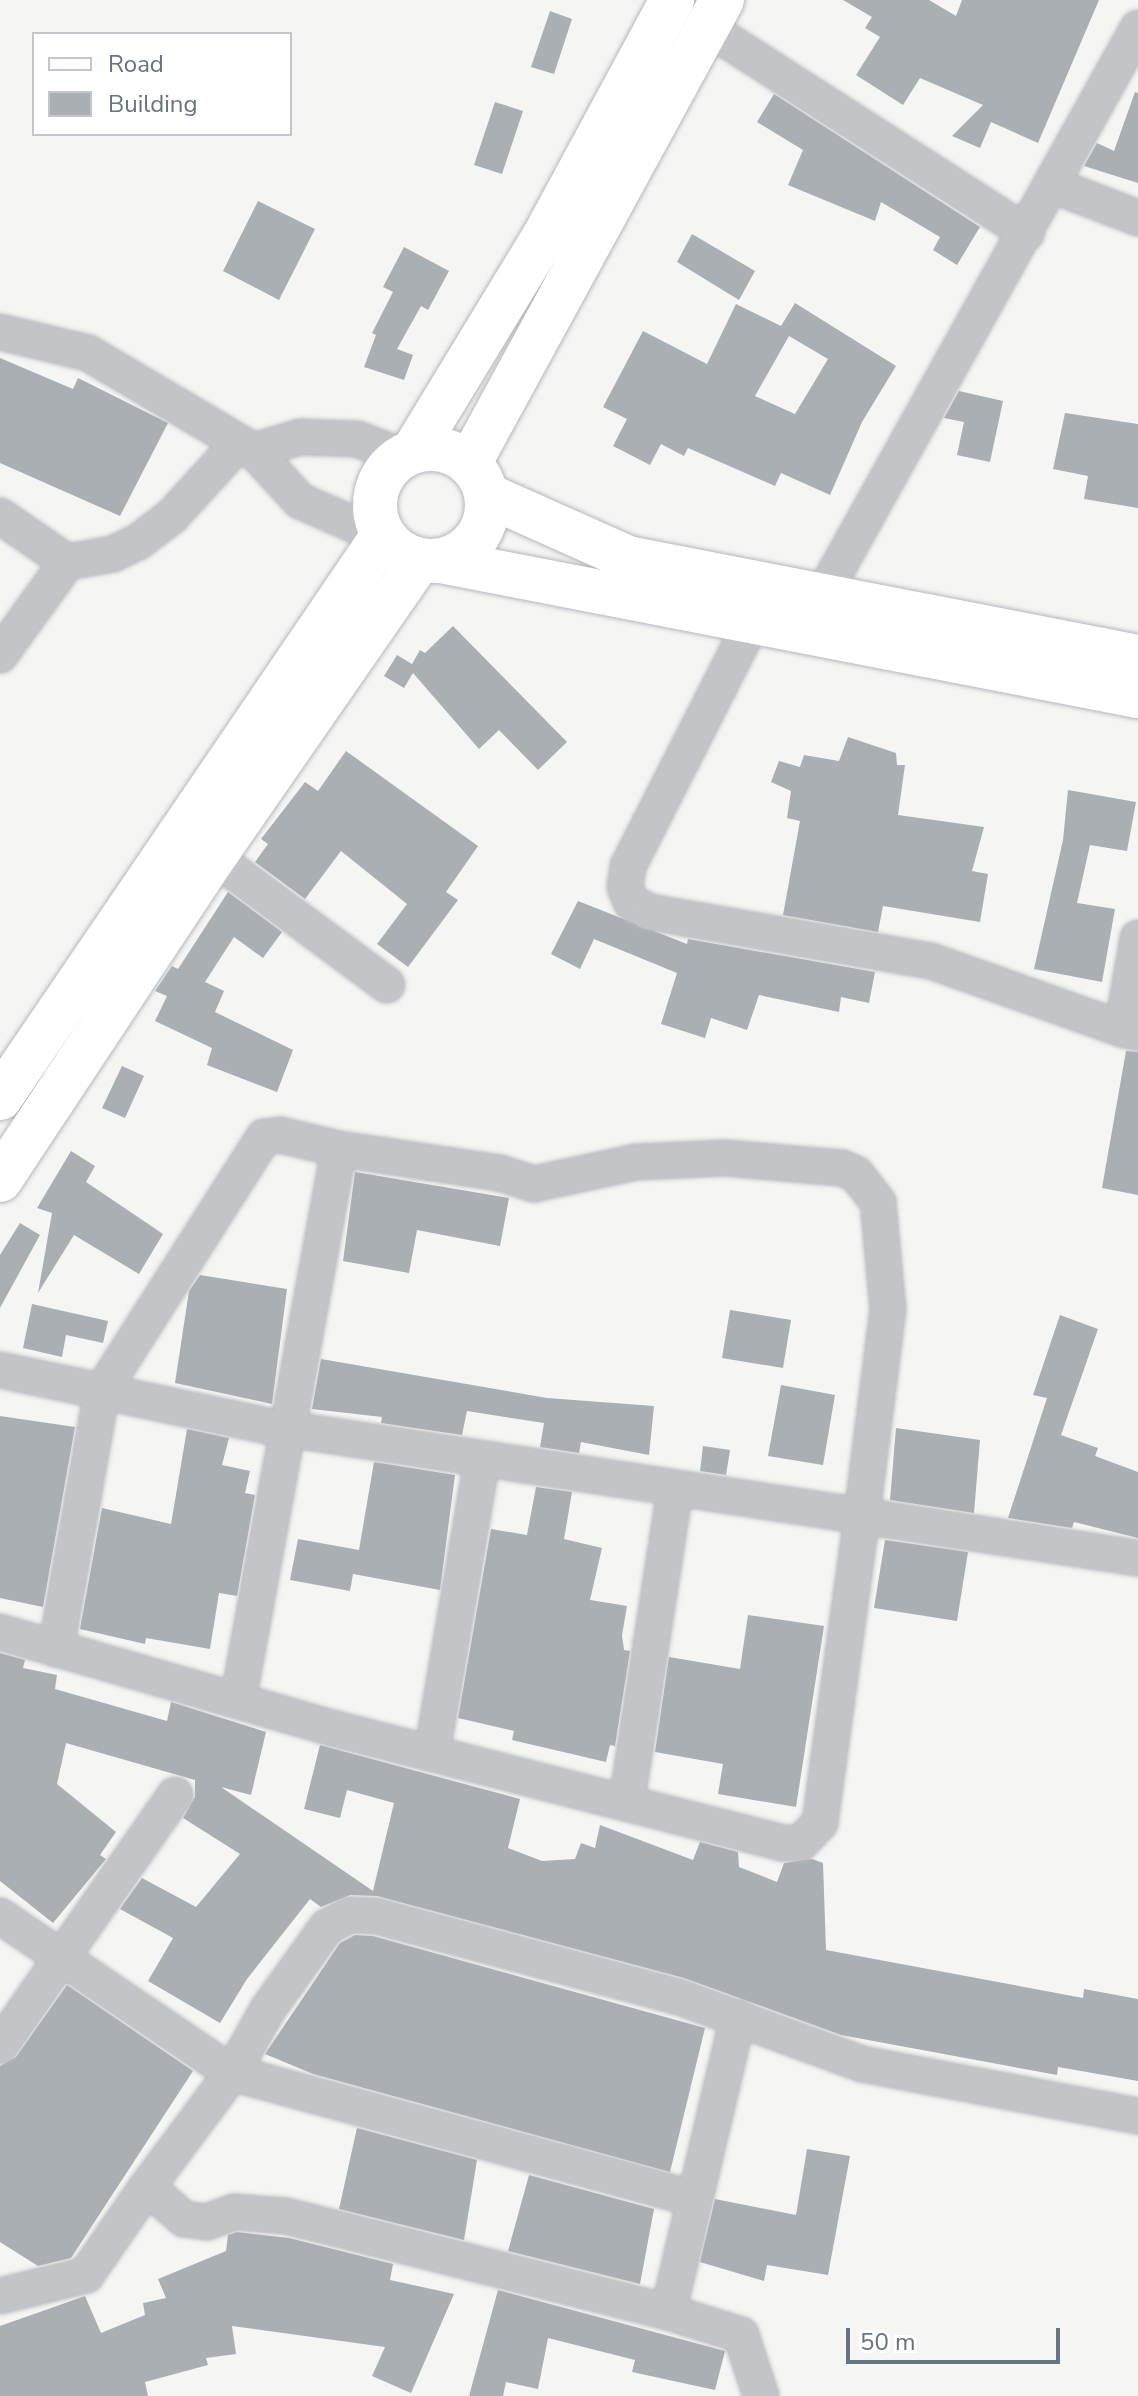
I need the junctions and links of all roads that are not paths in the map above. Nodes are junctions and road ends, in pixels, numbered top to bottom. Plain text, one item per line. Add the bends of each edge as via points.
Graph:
1 (672, 0) edge
2 (714, 13) edge
3 (1138, 28) edge
4 (1052, 185) junction
5 (1138, 218) edge
6 (1027, 233) junction
7 (0, 332) edge
8 (246, 447) junction
9 (409, 452) junction
10 (479, 479) junction
11 (0, 516) edge
12 (382, 537) junction
13 (430, 561) junction
14 (67, 562) junction
15 (821, 598) junction
16 (751, 624) junction
17 (0, 655) edge
18 (1138, 657) edge
19 (1138, 696) edge
20 (214, 857) junction
21 (1138, 938) edge
22 (387, 985) dead end
23 (1130, 1031) edge
24 (0, 1098) edge
25 (339, 1149) junction
26 (0, 1180) edge
27 (0, 1370) edge
28 (102, 1391) junction
29 (291, 1430) junction
30 (482, 1460) junction
31 (675, 1490) junction
32 (862, 1516) junction
33 (1138, 1558) edge
34 (0, 1632) edge
35 (56, 1649) junction
36 (238, 1701) junction
37 (432, 1753) junction
38 (175, 1795) dead end
39 (627, 1800) junction
40 (0, 1916) edge
41 (63, 1958) junction
42 (738, 2017) junction
43 (0, 2046) edge
44 (232, 2073) junction
45 (1138, 2116) edge
46 (147, 2187) junction
47 (691, 2198) junction
48 (0, 2296) edge
49 (668, 2312) junction
50 (761, 2396) edge

1 - 9 main road via 545,235
2 - 6 street
2 - 10 main road
3 - 4 street
4 - 5 street
4 - 6 street
6 - 15 street
7 - 8 street via 88,353
8 - 9 street via 300,437 357,439
8 - 12 street via 300,501
8 - 14 street via 138,542 113,554
9 - 10 main road
9 - 12 main road via 377,486 374,505
10 - 13 main road via 474,542
10 - 15 main road via 628,558
11 - 14 street
12 - 13 main road
12 - 24 main road
13 - 16 main road
13 - 20 main road
14 - 17 street
15 - 18 main road
16 - 19 main road
16 - 23 street via 628,866 625,887 631,902 649,912 931,961
20 - 22 street
20 - 26 main road
21 - 23 street
25 - 28 street via 280,1135 264,1137
25 - 29 street
25 - 32 street via 500,1173 534,1184 637,1162 725,1158 842,1168 856,1174 878,1202 888,1309
27 - 28 street
28 - 29 street
28 - 35 street
29 - 30 street
29 - 36 street
30 - 31 street
30 - 37 street
31 - 32 street
31 - 39 street
32 - 33 street
32 - 39 street via 820,1823 811,1836 801,1843 783,1843
34 - 35 street
35 - 36 street
36 - 37 street
37 - 39 street
38 - 41 street
40 - 41 street
41 - 43 street
41 - 44 street
42 - 44 street via 376,1916 350,1915 327,1927 268,2009
42 - 45 street via 862,2064
42 - 47 street
44 - 46 street
44 - 47 street
46 - 48 street via 86,2275
46 - 49 street via 184,2219 207,2222 234,2212 285,2216
47 - 49 street
49 - 50 street via 741,2335

